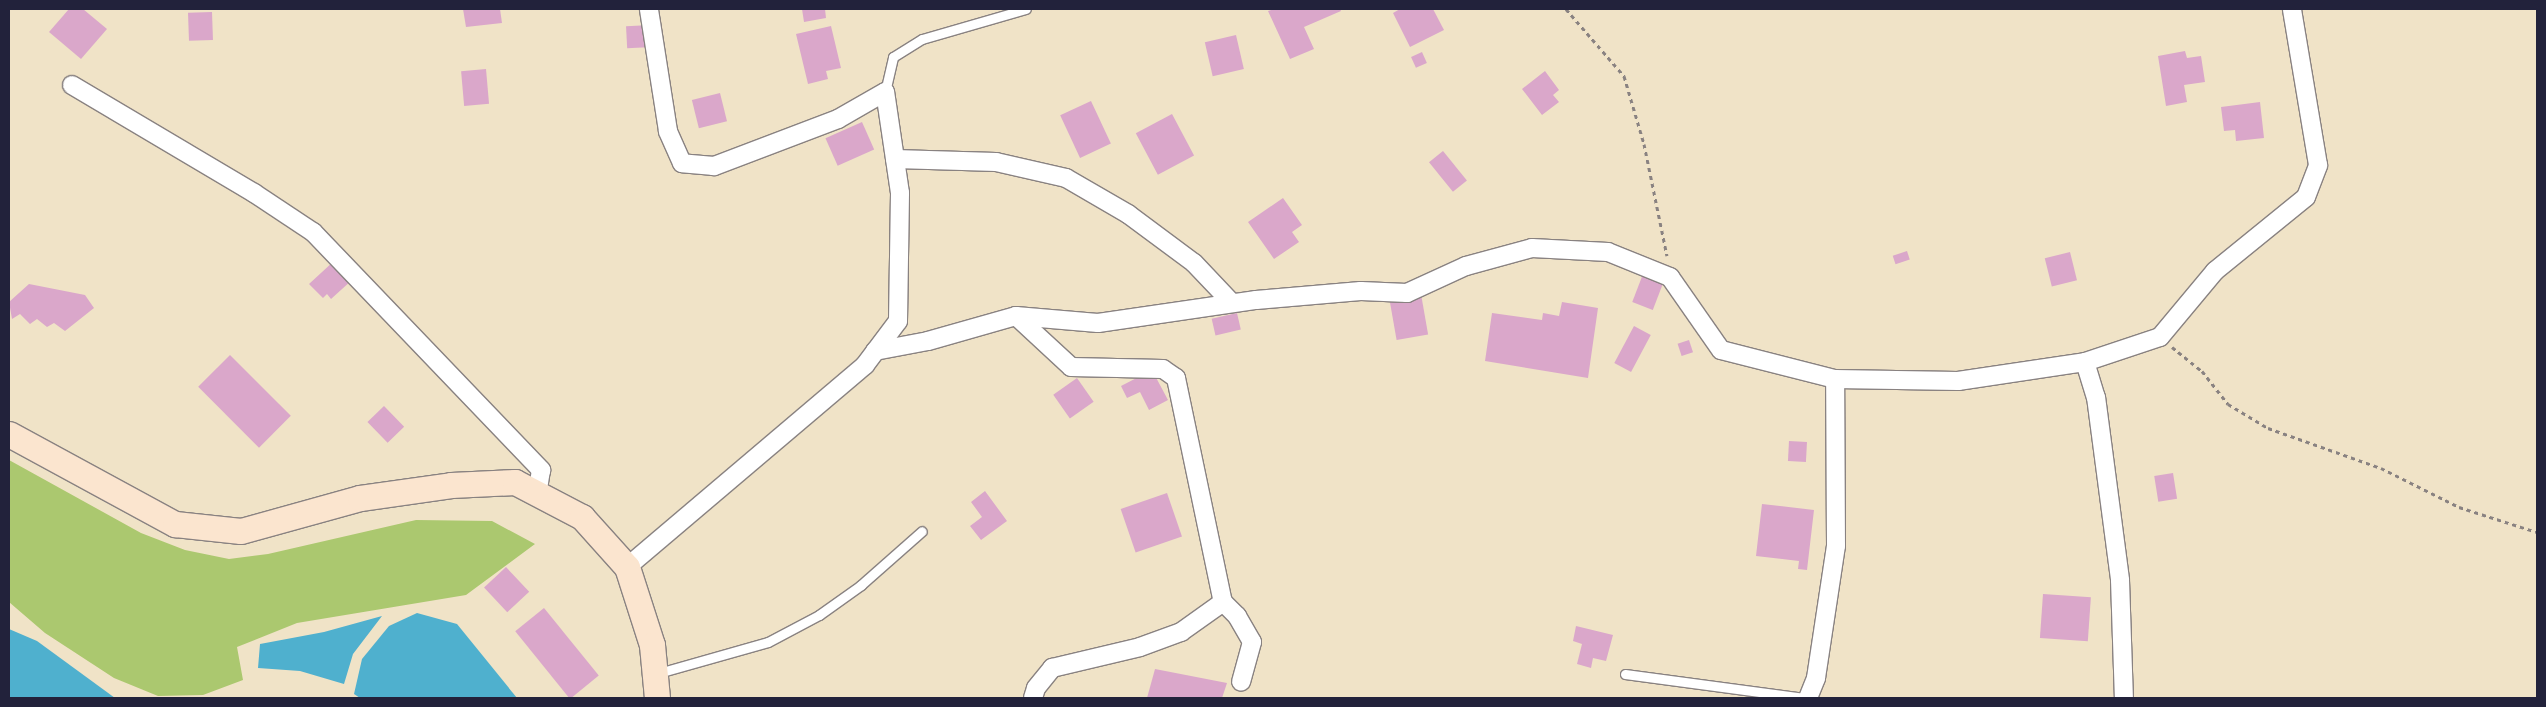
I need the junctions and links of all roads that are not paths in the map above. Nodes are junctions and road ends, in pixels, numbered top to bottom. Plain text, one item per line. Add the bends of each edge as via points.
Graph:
1 (649, 9) edge
2 (1026, 9) edge
3 (2292, 9) edge
4 (72, 85) dead end
5 (885, 92) junction
6 (895, 159) junction
7 (1232, 303) junction
8 (1016, 316) junction
9 (875, 351) junction
10 (2085, 362) junction
11 (1835, 379) junction
12 (9, 434) edge
13 (537, 494) junction
14 (922, 531) dead end
15 (626, 567) junction
16 (1223, 602) junction
17 (1625, 674) dead end
18 (1241, 682) dead end
19 (656, 686) edge
20 (1033, 698) edge
21 (1804, 698) edge
22 (1808, 698) edge
23 (2124, 698) edge

1 - 5 street via 668,131 682,163 714,166 838,119
2 - 5 lane via 922,39 893,57
3 - 10 street via 2318,165 2306,197 2215,271 2160,337
4 - 13 street via 254,193 313,232 541,470
5 - 6 street
6 - 7 street via 996,162 1066,178 1128,214 1194,263
6 - 9 street via 900,193 898,321
7 - 8 street via 1098,323
7 - 11 street via 1361,291 1408,293 1466,266 1532,248 1608,252 1670,277 1721,350
8 - 9 street via 928,341
8 - 16 street via 1072,367 1163,369 1176,378
9 - 15 street via 865,365
10 - 11 street via 1958,381
10 - 23 street via 2096,397 2120,580
11 - 22 street via 1836,546 1816,678
12 - 13 street via 175,524 241,531 360,498 451,484 515,482
13 - 15 street via 582,517
14 - 19 lane via 861,585 819,615 768,642
15 - 19 street via 652,645
16 - 18 street via 1237,616 1252,642
16 - 20 street via 1182,632 1140,647 1052,668 1036,688
17 - 21 lane

